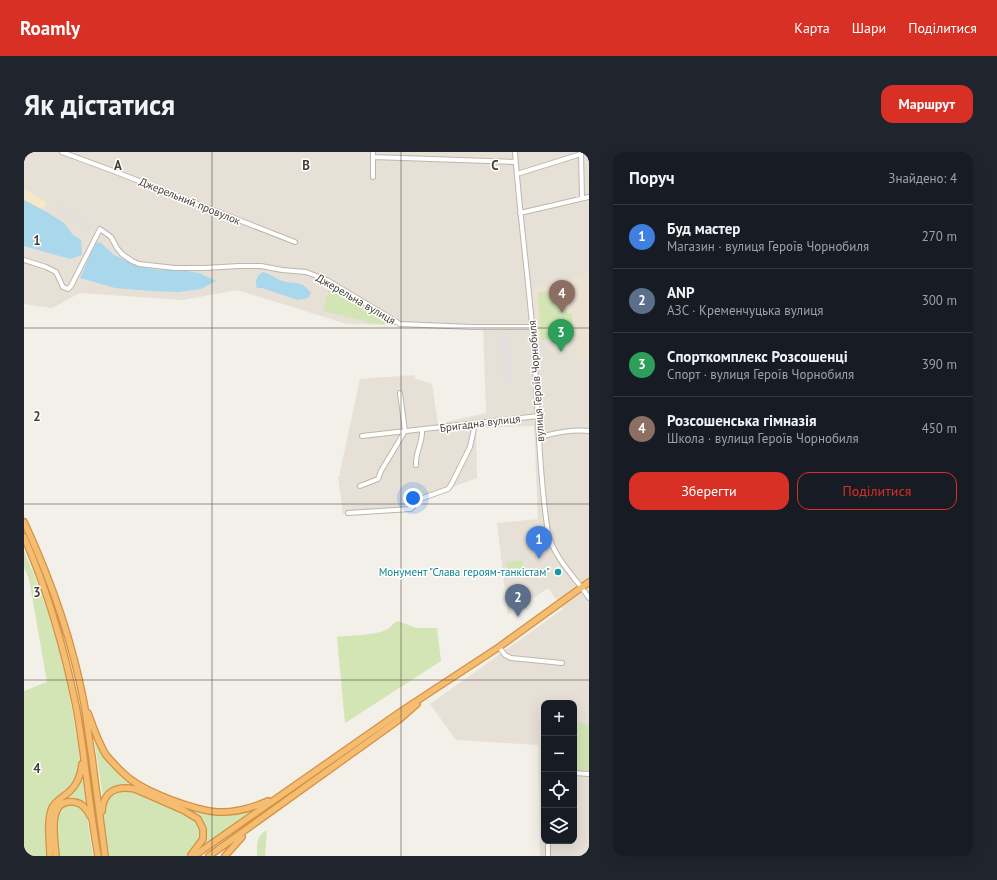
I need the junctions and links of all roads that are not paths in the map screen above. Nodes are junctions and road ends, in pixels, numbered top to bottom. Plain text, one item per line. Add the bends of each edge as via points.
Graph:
1 (62, 152) edge
2 (515, 152) edge
3 (581, 153) edge
4 (373, 154) edge
5 (515, 162) junction
6 (517, 174) junction
7 (373, 177) dead end
8 (589, 197) edge
9 (582, 198) junction
10 (520, 213) junction
11 (295, 242) dead end
12 (24, 260) edge
13 (532, 327) junction
14 (400, 393) dead end
15 (538, 416) junction
16 (475, 424) junction
17 (422, 430) junction
18 (405, 431) junction
19 (589, 431) edge
20 (362, 436) dead end
21 (539, 437) junction
22 (416, 466) dead end
23 (360, 486) dead end
24 (348, 513) dead end
25 (24, 522) edge
26 (24, 537) edge
27 (589, 582) edge
28 (581, 588) junction
29 (589, 598) edge
30 (498, 647) junction
31 (562, 663) dead end
32 (434, 690) junction
33 (84, 704) junction
34 (83, 750) junction
35 (577, 773) edge
36 (589, 774) edge
37 (277, 797) junction
38 (92, 821) junction
39 (258, 822) junction
40 (102, 828) junction
41 (548, 844) edge
42 (50, 856) edge
43 (56, 856) edge
44 (98, 856) edge
45 (105, 856) edge
46 (191, 856) edge
47 (194, 856) edge
48 (209, 856) edge
49 (225, 856) edge
50 (548, 856) edge

1 - 11 street, Джерельний провулок
2 - 5 street, вулиця Героїв Чорнобиля
3 - 6 street
3 - 9 street
4 - 5 street
4 - 7 street
5 - 6 street, вулиця Героїв Чорнобиля
6 - 10 street, вулиця Героїв Чорнобиля
8 - 9 street
9 - 10 street
10 - 13 street, вулиця Героїв Чорнобиля
12 - 13 street, Джерельна вулиця via 56,272 63,287 68,289 72,286 100,228 111,237 122,254 139,264 182,268 261,266 306,272 327,280 400,324
13 - 15 street, вулиця Героїв Чорнобиля
14 - 18 street
15 - 16 street, Бригадна вулиця
15 - 21 street, вулиця Героїв Чорнобиля
16 - 17 street, Бригадна вулиця
16 - 24 street via 470,447 448,489 420,499 411,509
17 - 18 street, Бригадна вулиця
17 - 22 street
18 - 20 street, Бригадна вулиця
18 - 23 street via 378,479
19 - 21 street via 566,431
21 - 28 street, вулиця Героїв Чорнобиля via 549,538 553,548
25 - 33 highway via 60,611
26 - 34 highway via 62,644
27 - 28 highway
28 - 29 street, вулиця Героїв Чорнобиля
28 - 30 highway
30 - 31 street via 505,656 511,658
30 - 32 highway
32 - 37 highway
32 - 39 highway via 400,719
33 - 37 highway via 97,739 106,754 130,779 153,792 187,806 218,812 246,809
33 - 40 highway
34 - 38 highway
34 - 42 highway via 82,772 78,780 52,807 49,818
35 - 36 street
37 - 47 highway
38 - 43 highway via 88,811 78,803 68,802 56,809
38 - 44 highway
39 - 48 highway
39 - 49 highway
40 - 45 highway
40 - 46 highway via 104,798 120,787 134,789 184,810 198,819 203,829 203,839
41 - 50 street

